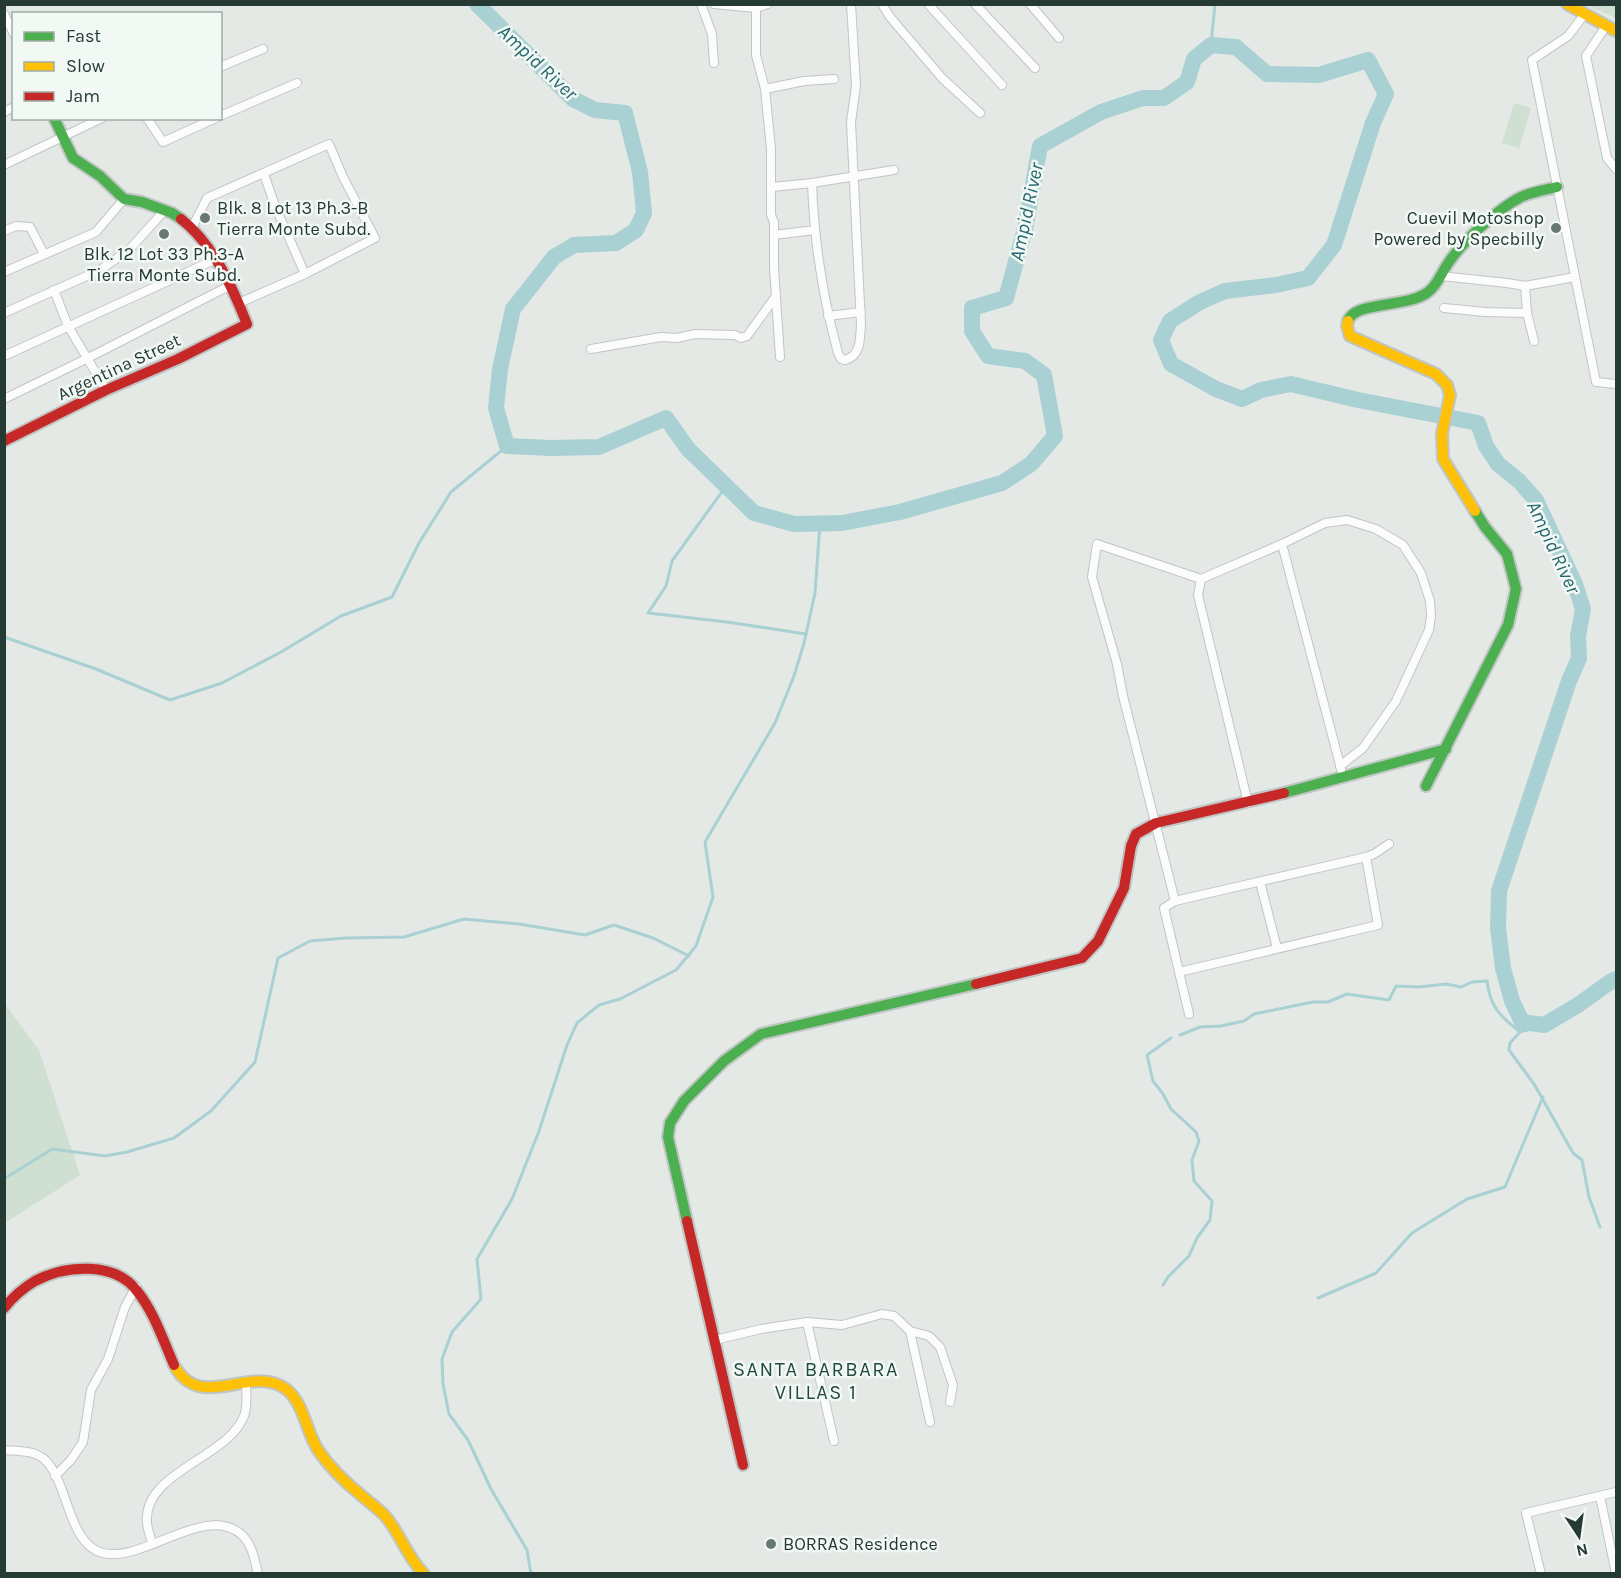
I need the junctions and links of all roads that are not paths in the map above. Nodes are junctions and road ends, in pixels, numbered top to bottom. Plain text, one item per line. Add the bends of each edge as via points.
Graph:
1 (701, 4) edge
2 (714, 4) edge
3 (768, 4) edge
4 (851, 4) edge
5 (882, 4) edge
6 (928, 4) edge
7 (975, 4) edge
8 (1030, 4) edge
9 (1567, 4) edge
10 (756, 8) junction
11 (4, 14) edge
12 (1584, 15) junction
13 (1606, 26) junction
14 (12, 30) edge
15 (1617, 31) edge
16 (1059, 38) dead end
17 (263, 49) dead end
18 (714, 63) dead end
19 (222, 66) edge
20 (1035, 68) dead end
21 (834, 79) dead end
22 (297, 83) dead end
23 (1002, 85) dead end
24 (765, 89) junction
25 (980, 113) dead end
26 (222, 116) edge
27 (55, 120) edge
28 (98, 120) edge
29 (148, 120) edge
30 (212, 120) edge
31 (62, 137) junction
32 (4, 165) edge
33 (1617, 169) edge
34 (894, 170) dead end
35 (264, 174) junction
36 (853, 177) junction
37 (812, 183) junction
38 (772, 187) junction
39 (1557, 188) junction
40 (124, 199) junction
41 (164, 211) junction
42 (192, 228) junction
43 (815, 230) junction
44 (4, 231) edge
45 (774, 234) junction
46 (44, 254) junction
47 (214, 260) junction
48 (4, 272) edge
49 (305, 274) junction
50 (1441, 276) junction
51 (1575, 278) junction
52 (229, 286) junction
53 (1525, 286) junction
54 (54, 290) junction
55 (776, 297) junction
56 (239, 303) junction
57 (1444, 308) dead end
58 (861, 312) junction
59 (4, 313) edge
60 (1527, 313) junction
61 (828, 316) junction
62 (68, 326) junction
63 (1534, 341) dead end
64 (591, 349) dead end
65 (4, 356) edge
66 (780, 357) dead end
67 (88, 358) junction
68 (1617, 384) edge
69 (106, 390) junction
70 (4, 399) edge
71 (4, 441) edge
72 (1282, 544) junction
73 (1201, 579) junction
74 (1446, 749) junction
75 (1340, 766) junction
76 (1344, 778) junction
77 (1426, 786) dead end
78 (1248, 803) junction
79 (1156, 823) junction
80 (1389, 844) dead end
81 (1366, 857) junction
82 (1260, 882) junction
83 (1175, 901) junction
84 (1277, 948) junction
85 (1179, 972) junction
86 (1190, 1014) dead end
87 (136, 1287) junction
88 (4, 1308) edge
89 (807, 1322) junction
90 (910, 1331) junction
91 (715, 1340) junction
92 (246, 1383) junction
93 (950, 1402) dead end
94 (930, 1422) dead end
95 (834, 1441) dead end
96 (4, 1450) edge
97 (743, 1465) dead end
98 (55, 1476) junction
99 (1617, 1492) edge
100 (1600, 1496) junction
101 (152, 1544) junction
102 (258, 1574) edge
103 (424, 1574) edge
104 (1541, 1574) edge
105 (1616, 1574) edge

1 - 18 street via 712,34
2 - 10 street
3 - 10 street
4 - 36 street via 856,86 851,122
5 - 25 street via 942,78
6 - 23 street
7 - 20 street
8 - 16 street
9 - 12 street
10 - 24 street via 756,55
11 - 14 street
12 - 13 street
12 - 39 street via 1568,36 1532,60
13 - 15 street
13 - 33 street via 1586,56 1607,158
17 - 19 street
21 - 24 street
22 - 26 street
24 - 38 street
27 - 31 street
28 - 31 street
29 - 30 street via 163,142
31 - 32 street
31 - 40 street via 73,158
34 - 36 street
35 - 42 street via 207,198
35 - 49 street
35 - 49 street via 329,144 375,238
36 - 37 street
36 - 58 street
37 - 38 street
37 - 43 street
38 - 45 street
39 - 50 street via 1522,197 1494,214 1449,261
39 - 51 street
40 - 41 street via 137,199
40 - 46 street via 96,232
41 - 42 street via 175,214
41 - 54 street via 129,250 100,270
42 - 47 street
43 - 45 street
43 - 61 street
44 - 46 street via 16,226 30,227
45 - 55 street
46 - 48 street
47 - 52 street
47 - 62 street
49 - 56 street
50 - 53 street
50 - 74 street via 1429,292 1410,302 1360,309 1350,316 1347,326 1350,336 1436,374 1447,385 1450,395 1442,435 1443,459 1485,527 1507,554 1516,588 1508,625
51 - 53 street
51 - 68 street via 1596,382
52 - 56 street
52 - 67 street
53 - 60 street
54 - 59 street
54 - 62 street
55 - 64 street via 747,336 741,338 695,334
55 - 66 street
56 - 69 street, Argentina Street via 248,324
57 - 60 street
58 - 61 street
58 - 61 street via 860,343 854,357 844,360 838,353
60 - 63 street
62 - 65 street
62 - 67 street
67 - 69 street
67 - 70 street
69 - 71 street, Argentina Street
72 - 73 street
72 - 75 street
72 - 75 street via 1324,523 1347,520 1376,529 1403,545 1421,573 1430,601 1429,630 1396,701 1363,748
73 - 78 street via 1198,595
73 - 79 street via 1097,544 1092,577
74 - 76 street
74 - 77 street
75 - 76 street
76 - 78 street
78 - 79 street
79 - 83 street
79 - 91 street via 1136,834 1124,888 1098,941 1082,958 761,1034 747,1041 683,1101 670,1122 668,1137
80 - 81 street
81 - 82 street
81 - 84 street via 1377,925
82 - 83 street
82 - 84 street
83 - 85 street via 1164,908
84 - 85 street
85 - 86 street
87 - 88 street via 107,1269 62,1271 30,1283
87 - 92 street via 183,1378 198,1386
87 - 98 street via 125,1307 108,1359 91,1390 82,1443
89 - 90 street via 842,1325 882,1314 894,1316
89 - 91 street
89 - 95 street
90 - 93 street via 928,1336 940,1347 953,1385
90 - 94 street
91 - 97 street
92 - 101 street via 245,1414 235,1433 159,1488 148,1509
92 - 103 street via 270,1382 285,1388 331,1468 386,1515 407,1556
96 - 98 street via 26,1451 44,1458
98 - 101 street via 81,1535 92,1549 116,1554
99 - 100 street
100 - 104 street via 1526,1513
100 - 105 street
101 - 102 street via 202,1525 217,1525 243,1535

